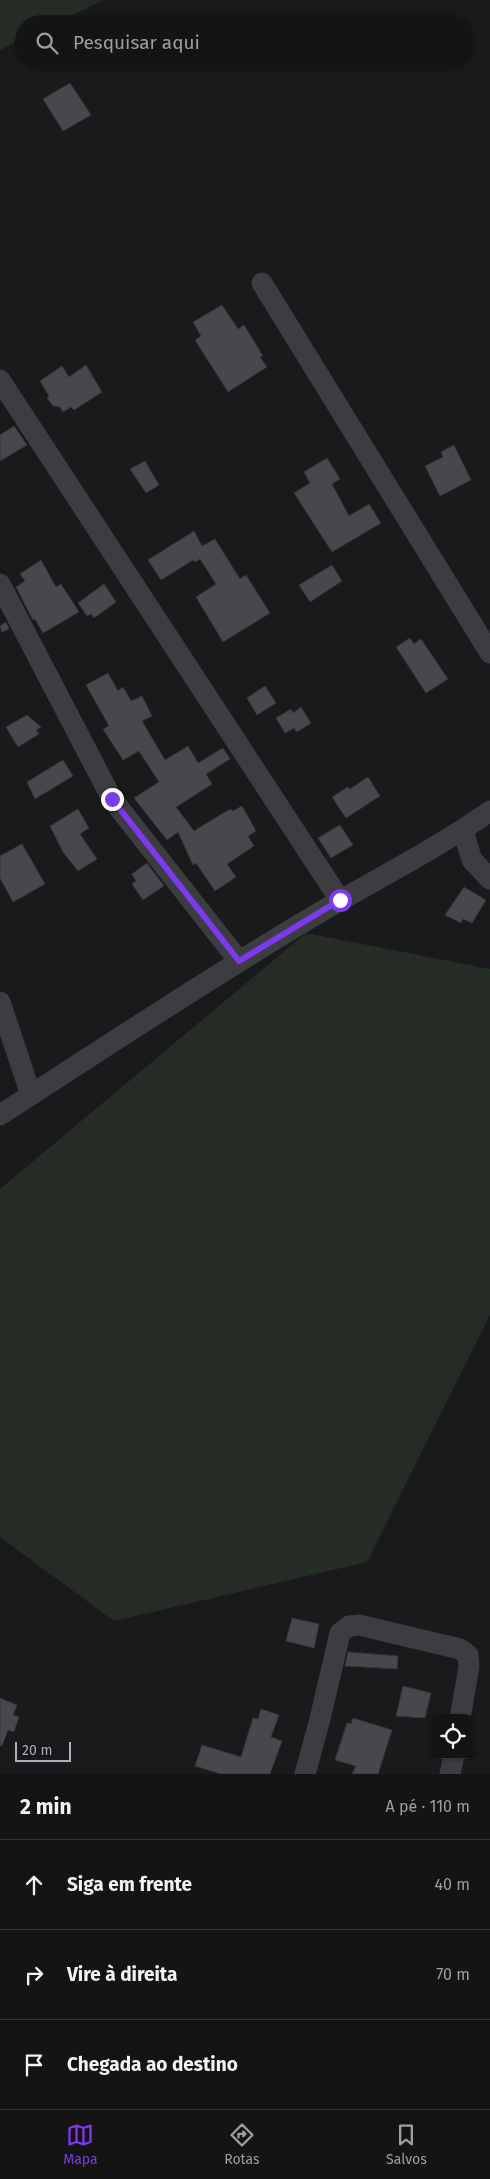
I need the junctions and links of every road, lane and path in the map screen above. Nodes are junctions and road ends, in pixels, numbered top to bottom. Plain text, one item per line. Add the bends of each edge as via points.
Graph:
1 (262, 283) dead end
2 (0, 380) edge
3 (0, 584) edge
4 (490, 653) edge
5 (490, 811) edge
6 (463, 831) junction
7 (490, 879) edge
8 (340, 900) junction
9 (239, 961) junction
10 (0, 1002) edge
11 (31, 1095) junction
12 (0, 1115) edge
13 (461, 1714) edge
14 (453, 1759) edge
15 (305, 1774) edge
16 (450, 1774) edge

1 - 4 street
2 - 8 street
3 - 9 street via 112,799
5 - 6 street
6 - 7 street via 472,860
6 - 8 street
8 - 9 street
9 - 11 street
10 - 11 street
11 - 12 street
13 - 15 street via 468,1654 460,1649 349,1626 340,1633
14 - 16 street

